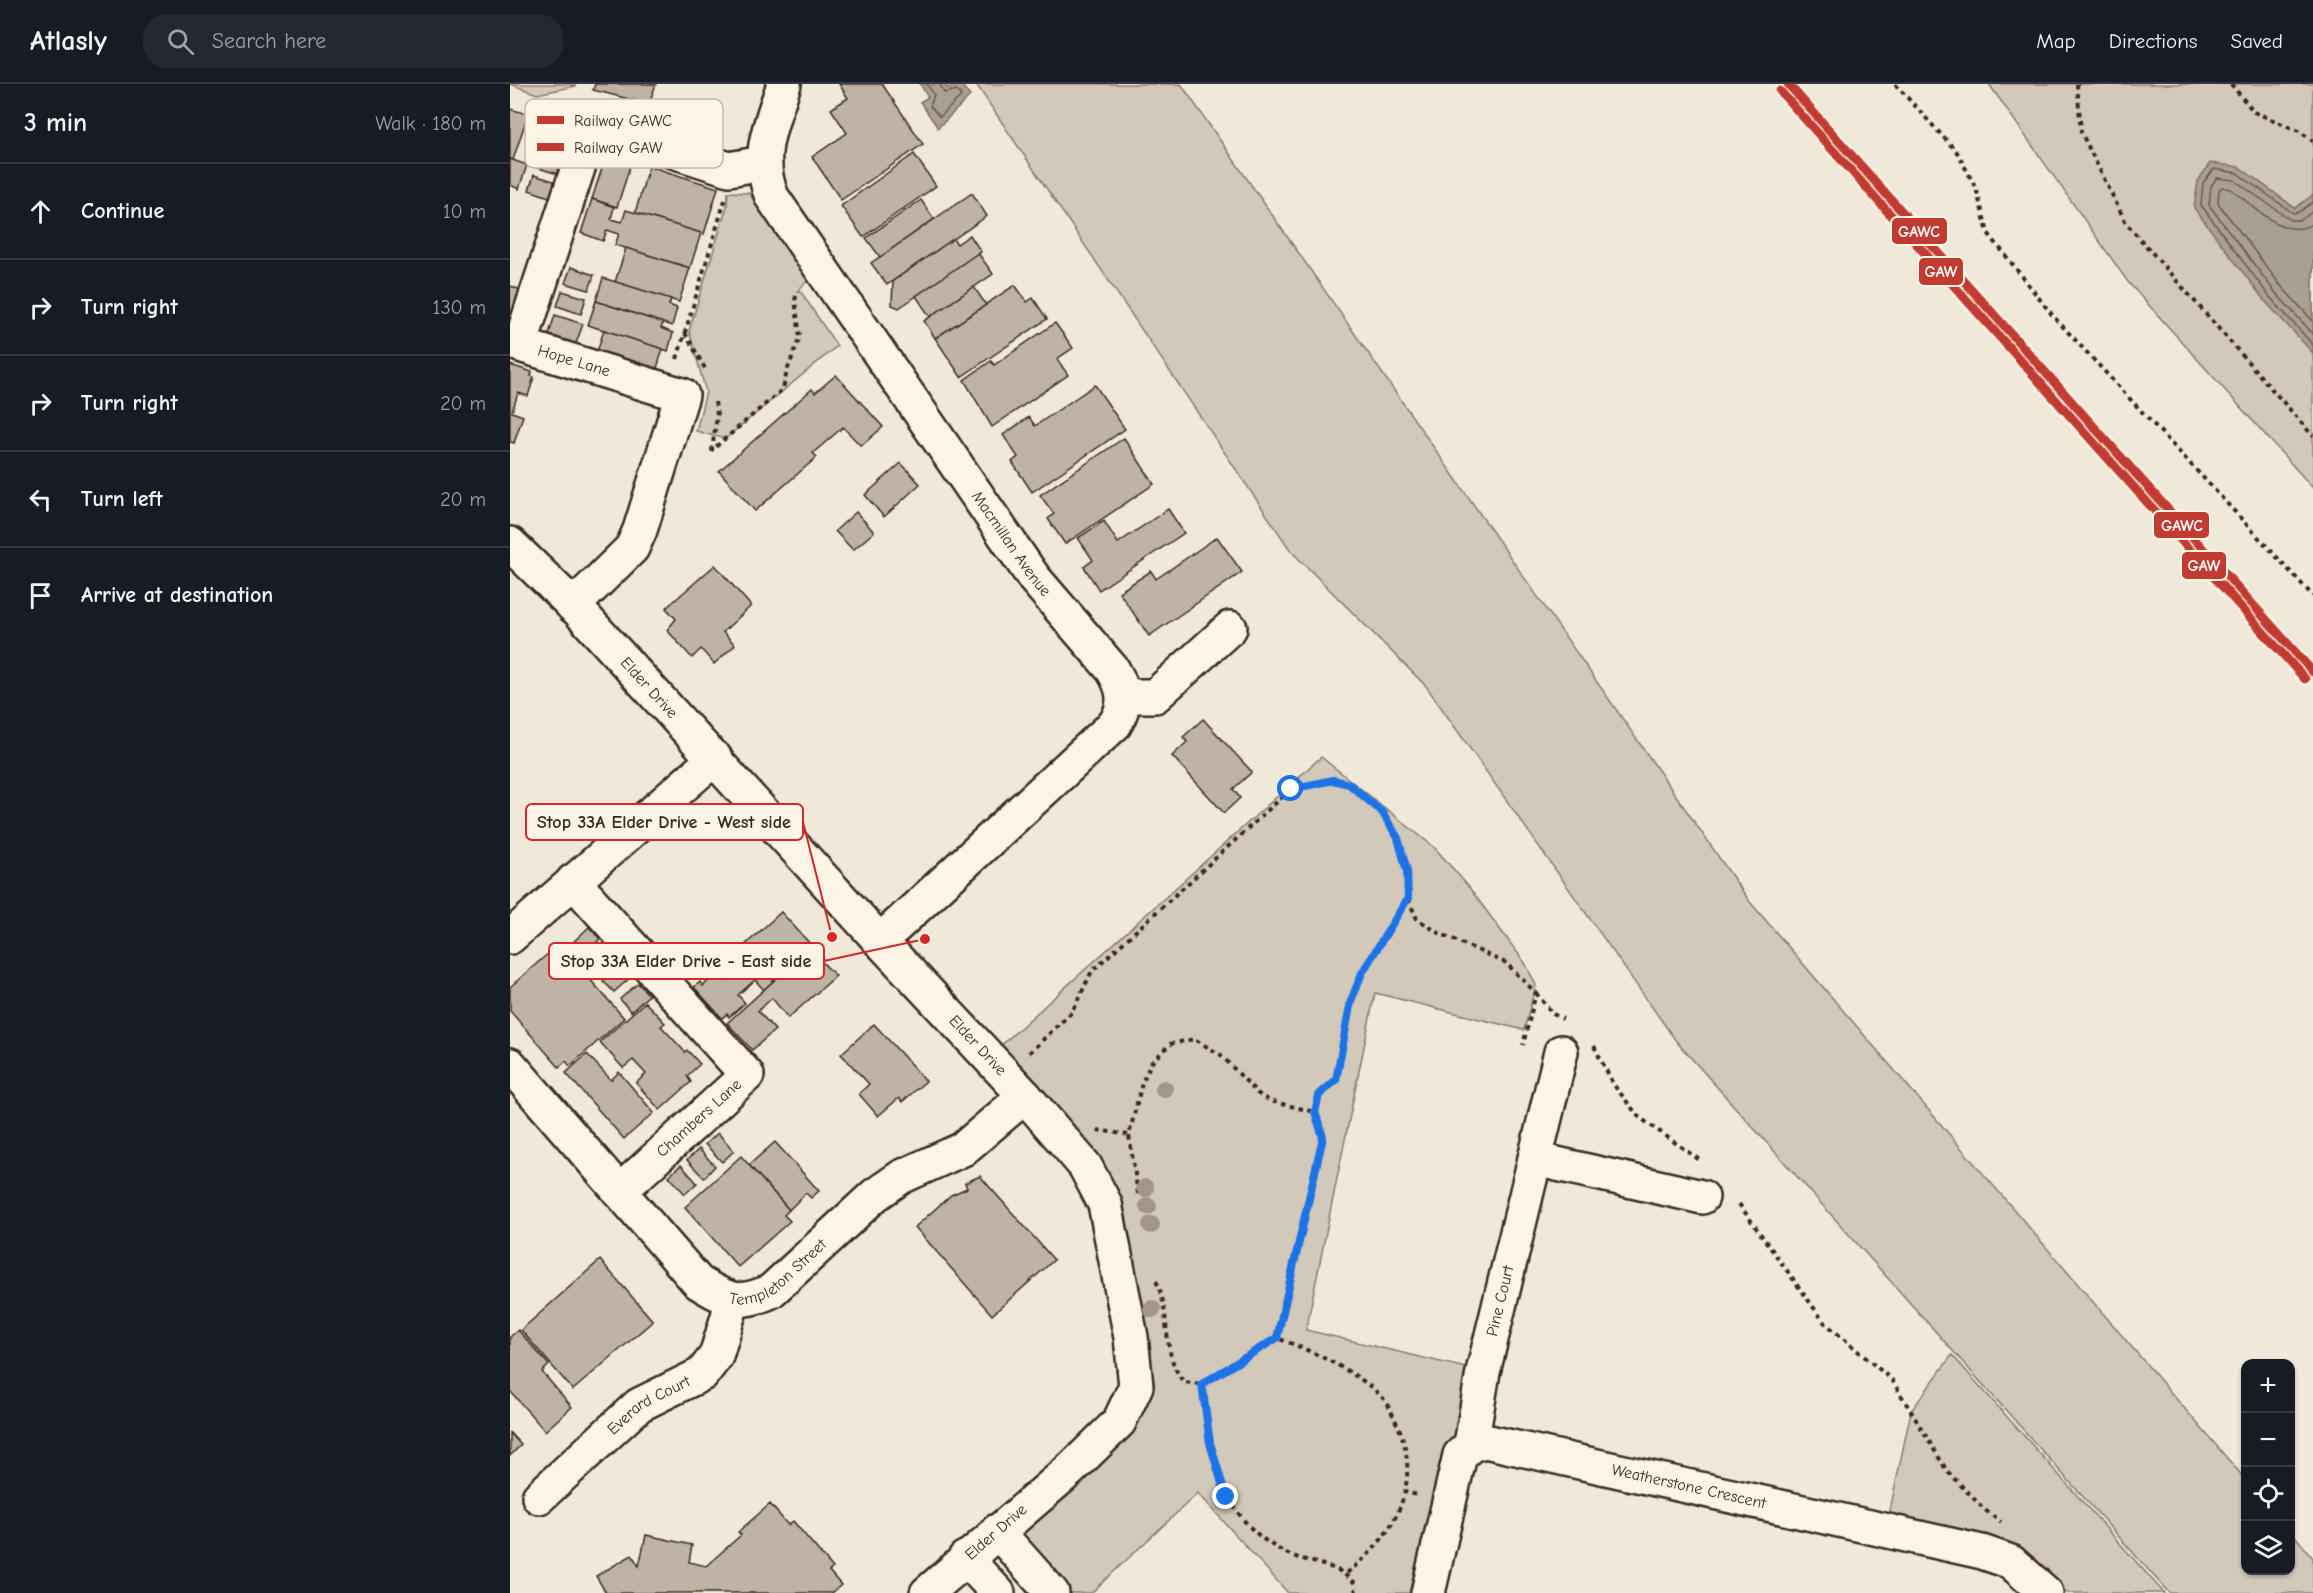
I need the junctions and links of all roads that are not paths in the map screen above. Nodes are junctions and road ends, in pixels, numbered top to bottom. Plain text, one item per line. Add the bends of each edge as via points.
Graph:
1 (784, 84) edge
2 (763, 163) junction
3 (723, 167) edge
4 (578, 168) edge
5 (510, 544) edge
6 (573, 606) junction
7 (1230, 628) dead end
8 (1124, 696) junction
9 (714, 758) junction
10 (573, 881) junction
11 (510, 937) edge
12 (880, 941) junction
13 (1565, 1037) road end
14 (510, 1065) edge
15 (1025, 1096) junction
16 (1535, 1159) junction
17 (620, 1191) junction
18 (1722, 1198) road end
19 (733, 1300) junction
20 (1471, 1445) junction
21 (539, 1497) dead end
22 (996, 1531) junction
23 (965, 1558) junction
24 (927, 1593) edge
25 (998, 1593) edge
26 (1052, 1593) edge
27 (1428, 1593) edge
28 (2046, 1593) edge

1 - 2 street, Macmillan Avenue via 764,145
2 - 3 street, Hope Lane
2 - 8 street, Macmillan Avenue via 772,197 1034,578 1113,670
4 - 6 street, Hope Lane via 520,345 682,395 632,548
5 - 6 street, Elder Drive
6 - 9 street, Elder Drive
7 - 8 street via 1155,696
8 - 12 street via 1123,711 1114,724
9 - 10 street
9 - 12 street, Elder Drive
10 - 11 street
10 - 17 street, Chambers Lane via 747,1075
12 - 15 street, Elder Drive
13 - 16 street, Pine Court
14 - 17 street, Templeton Street
15 - 19 street, Templeton Street via 963,1149 901,1177 875,1195 771,1291 752,1300
15 - 22 street, Elder Drive via 1086,1166 1105,1204 1131,1337 1136,1386 1119,1422 1071,1469
16 - 18 street
16 - 20 street, Pine Court via 1483,1372
17 - 19 street, Templeton Street via 698,1282
19 - 21 street, Everard Court via 716,1356 702,1374 639,1405
20 - 27 street via 1460,1455
20 - 28 street, Weatherstone Crescent via 1485,1441 1507,1445 1982,1552 2011,1562
22 - 23 street, Elder Drive
22 - 26 street
23 - 24 street, Elder Drive
23 - 25 street

